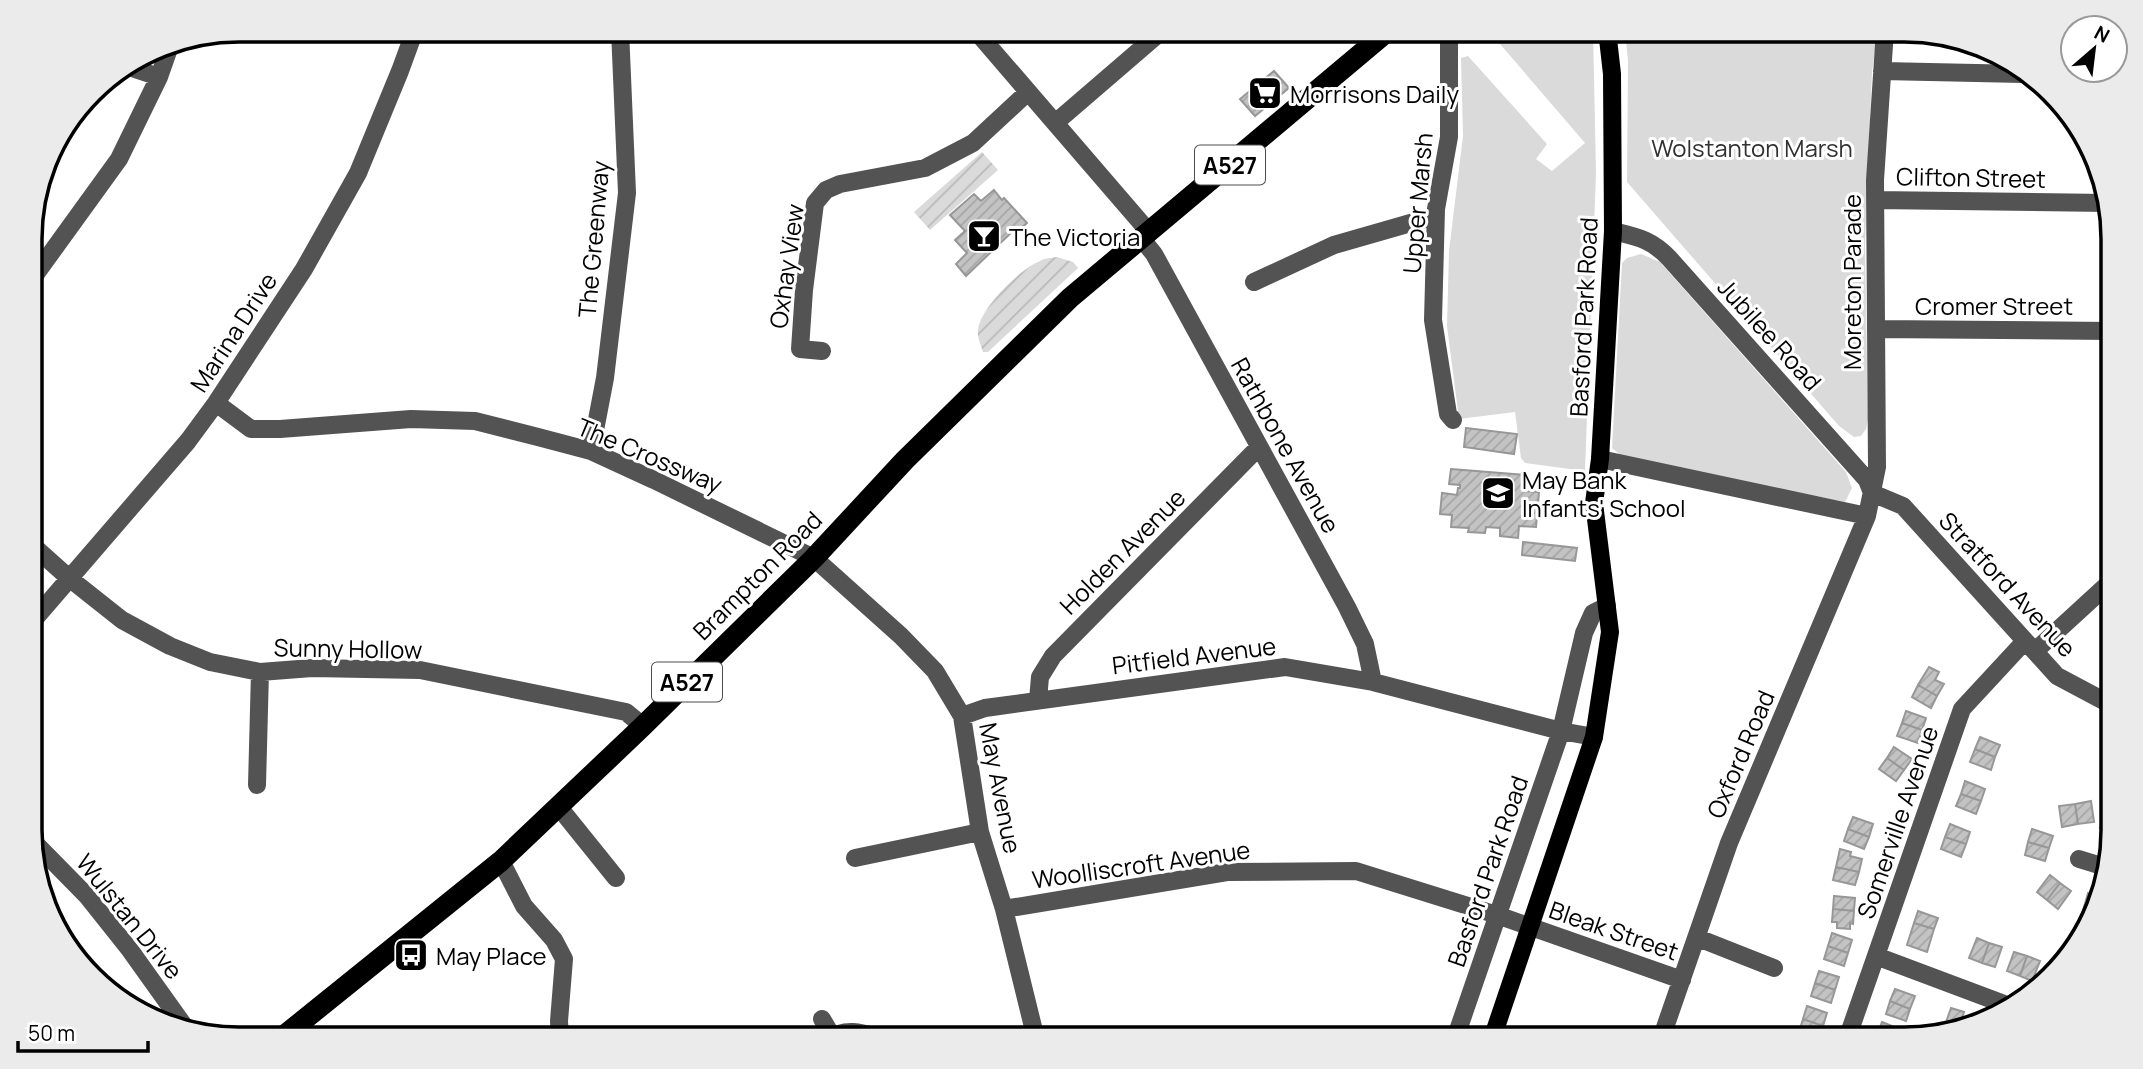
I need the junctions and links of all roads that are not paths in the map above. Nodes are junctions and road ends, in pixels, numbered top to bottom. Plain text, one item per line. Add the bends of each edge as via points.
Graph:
1 (410, 42) edge
2 (621, 42) edge
3 (985, 42) edge
4 (1148, 42) edge
5 (1375, 42) edge
6 (1448, 42) edge
7 (1609, 42) edge
8 (1884, 42) edge
9 (166, 56) edge
10 (137, 70) edge
11 (1882, 71) junction
12 (2011, 74) edge
13 (159, 77) junction
14 (1028, 92) junction
15 (1052, 119) junction
16 (1875, 190) junction
17 (2097, 202) edge
18 (1435, 216) junction
19 (1613, 231) junction
20 (1145, 236) junction
21 (42, 265) edge
22 (1254, 282) dead end
23 (1876, 329) junction
24 (2101, 331) edge
25 (822, 352) dead end
26 (216, 403) junction
27 (1452, 420) dead end
28 (1259, 447) junction
29 (591, 451) junction
30 (1600, 459) junction
31 (1872, 493) junction
32 (1867, 516) junction
33 (42, 554) edge
34 (814, 558) junction
35 (69, 578) junction
36 (2101, 590) edge
37 (1607, 606) junction
38 (42, 610) edge
39 (2030, 646) junction
40 (260, 672) junction
41 (1373, 682) junction
42 (2101, 699) edge
43 (1038, 701) junction
44 (962, 716) junction
45 (643, 726) junction
46 (1561, 731) junction
47 (1594, 737) junction
48 (257, 785) dead end
49 (558, 806) junction
50 (980, 832) junction
51 (44, 852) edge
52 (855, 858) dead end
53 (2079, 859) dead end
54 (501, 861) junction
55 (2098, 865) edge
56 (616, 878) dead end
57 (1004, 909) junction
58 (1497, 915) junction
59 (1529, 926) junction
60 (1698, 938) junction
61 (1876, 956) junction
62 (1774, 968) dead end
63 (1682, 980) junction
64 (1999, 1002) edge
65 (178, 1016) edge
66 (822, 1019) dead end
67 (294, 1027) edge
68 (559, 1027) edge
69 (826, 1027) edge
70 (1033, 1027) edge
71 (1459, 1027) edge
72 (1496, 1027) edge
73 (1665, 1027) edge
74 (1851, 1027) edge

1 - 26 street, Marina Drive via 358,173 304,269
2 - 29 street, The Greenway via 627,193 605,378
3 - 14 street, Rathbone Avenue
4 - 15 street
5 - 20 highway, A527
6 - 18 street, Upper Marsh via 1449,137
7 - 19 main road, Basford Park Road
8 - 11 street, Moreton Parade
9 - 13 street
10 - 13 street
11 - 12 street
11 - 16 street, Moreton Parade
13 - 21 street via 119,159
14 - 15 street, Rathbone Avenue
14 - 25 street, Oxhay View via 973,143 925,168 826,190 815,204 800,349
15 - 20 street, Rathbone Avenue
16 - 17 street, Clifton Street
16 - 23 street, Moreton Parade
18 - 22 street via 1334,245
18 - 27 street, Upper Marsh via 1433,320
19 - 30 main road, Basford Park Road
19 - 31 street, Jubilee Road via 1644,238 1669,258 1867,480
20 - 28 street, Rathbone Avenue
20 - 34 highway, Brampton Road / A527 via 1070,299 905,460
23 - 24 street, Cromer Street
23 - 31 street, Moreton Parade via 1877,459
26 - 29 street, The Crossway via 250,429 411,419 475,421
26 - 35 street, Marina Drive
28 - 41 street, Rathbone Avenue via 1365,644
28 - 43 street, Holden Avenue via 1053,656 1040,677
29 - 34 street, The Crossway
30 - 32 street
30 - 37 main road, Basford Park Road via 1594,503
31 - 32 street, Oxford Road
31 - 39 street, Stratford Avenue via 1903,506
32 - 60 street, Oxford Road via 1729,843
33 - 35 street, Sunny Hollow
34 - 44 street, May Avenue via 935,671
34 - 45 highway, Brampton Road / A527
35 - 38 street, Marina Drive
35 - 40 street, Sunny Hollow via 121,620 170,646 211,662
36 - 39 street, Somerville Avenue
37 - 46 street, Basford Park Road via 1593,613 1584,634
37 - 47 main road, Basford Park Road via 1610,632
39 - 42 street, Stratford Avenue via 2057,676
39 - 61 street, Somerville Avenue via 1962,709
40 - 45 street, Sunny Hollow via 420,670 626,712
40 - 48 street
41 - 43 street, Pitfield Avenue via 1286,667
41 - 46 street, Pitfield Avenue
43 - 44 street, Pitfield Avenue
44 - 50 street, May Avenue
45 - 49 highway, Brampton Road / A527
46 - 47 street, Pitfield Avenue
46 - 58 street, Basford Park Road
47 - 59 main road, Basford Park Road
49 - 54 highway, Brampton Road / A527
49 - 56 street
50 - 52 street
50 - 57 street, May Avenue
51 - 65 street, Wulstan Drive via 87,896
53 - 55 street
54 - 67 highway, Brampton Road / A527
54 - 68 street via 524,906 564,959
57 - 58 street, Woolliscroft Avenue via 1227,872 1356,872
57 - 70 street, May Avenue
58 - 59 street, Woolliscroft Avenue
58 - 71 street, Basford Park Road
59 - 63 street, Bleak Street
59 - 72 main road, Basford Park Road
60 - 62 street
60 - 63 street, Oxford Road
61 - 64 street
61 - 74 street, Somerville Avenue
63 - 73 street, Oxford Road
66 - 69 street

